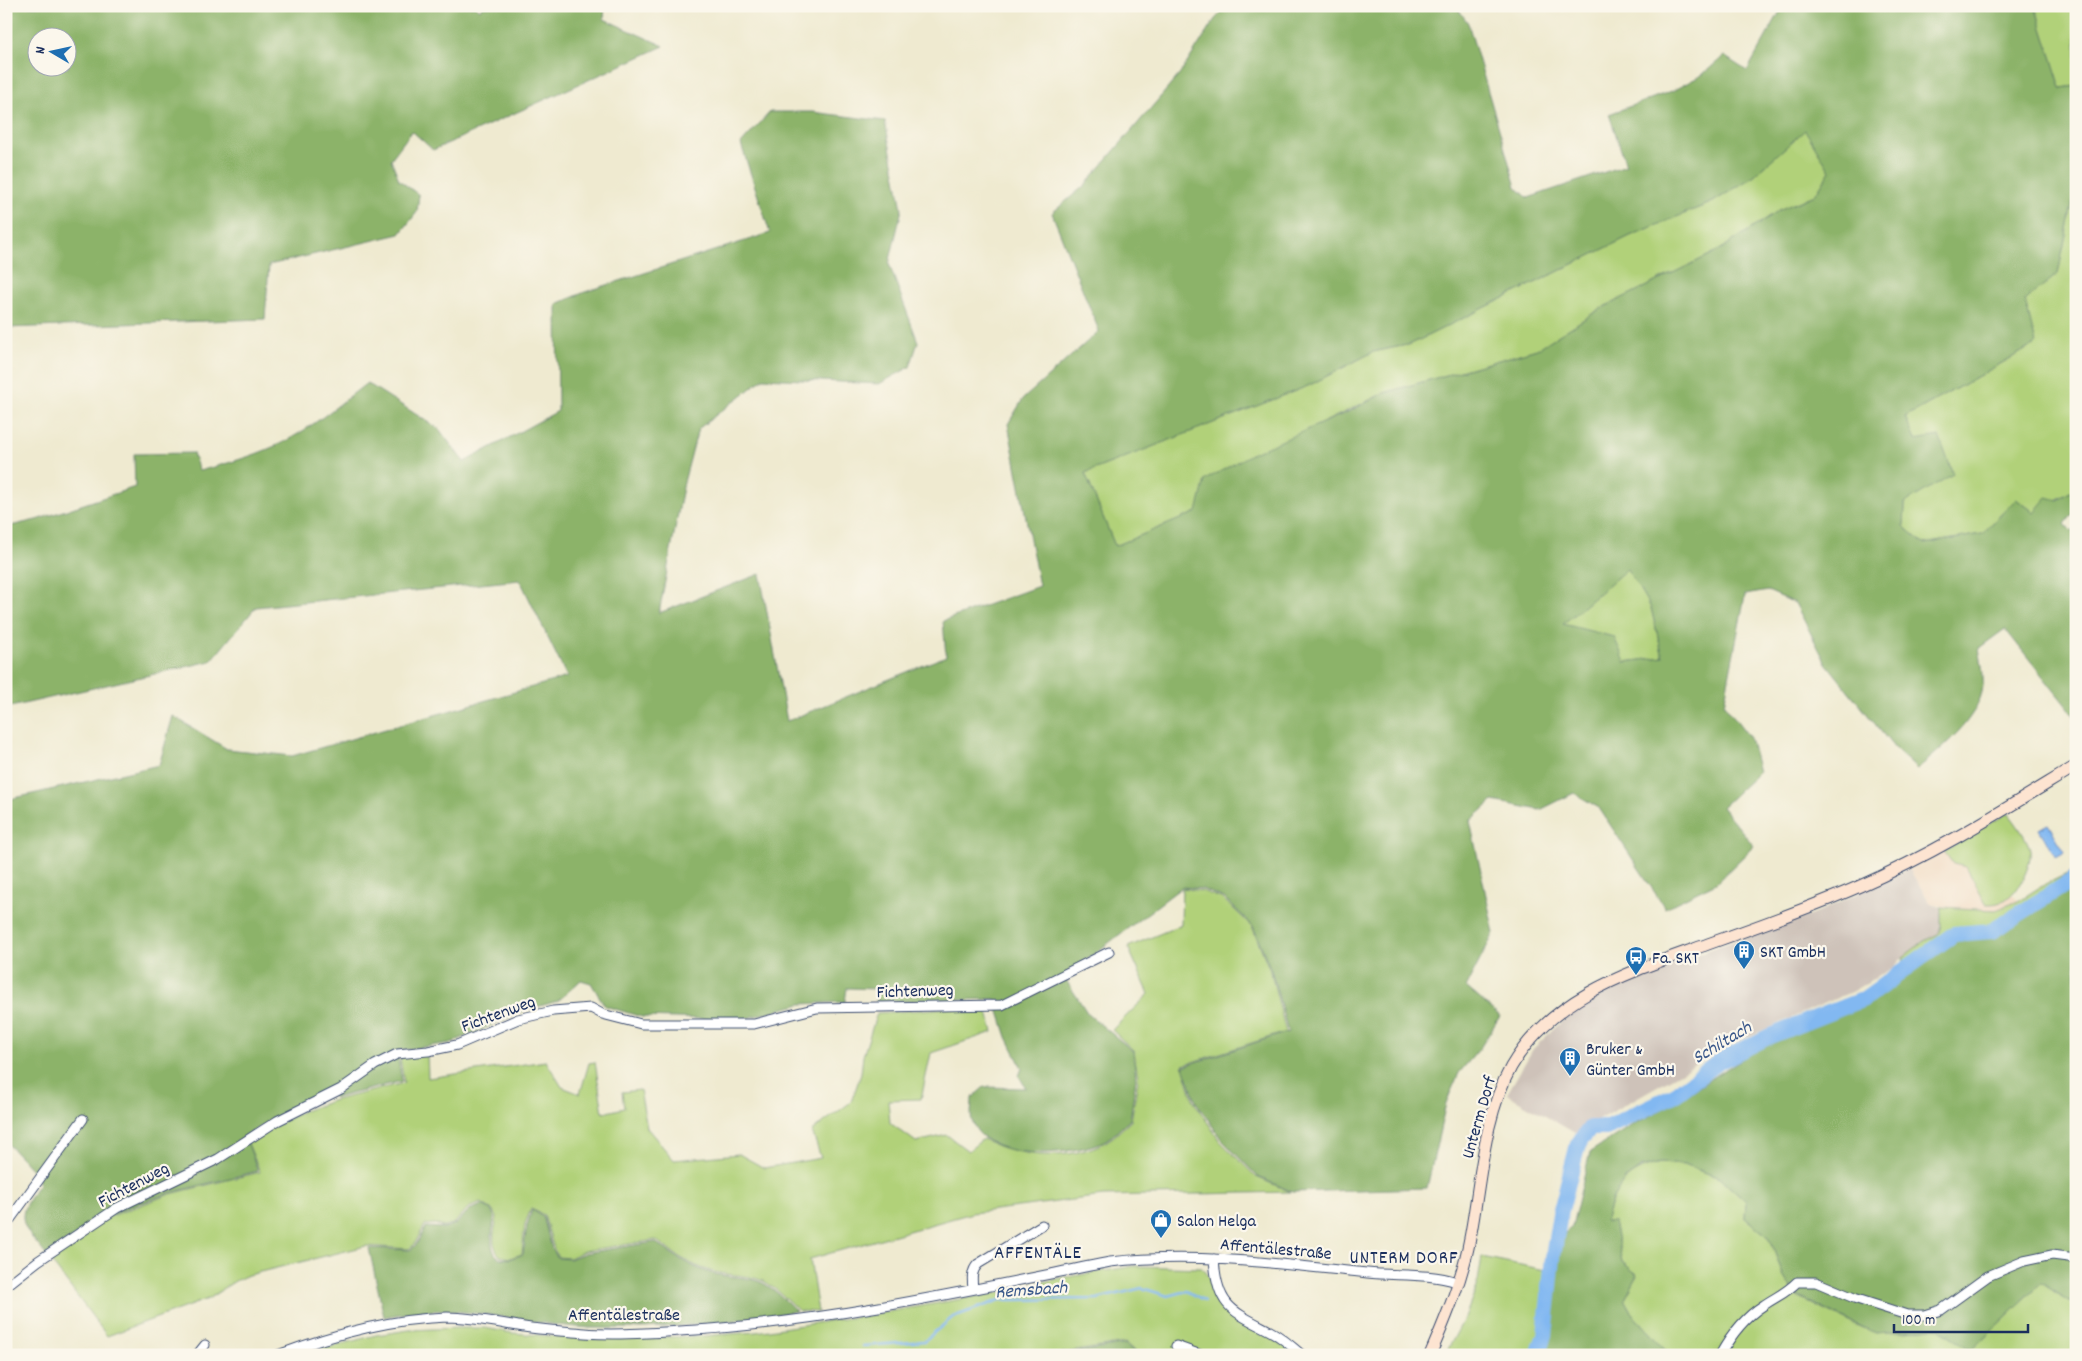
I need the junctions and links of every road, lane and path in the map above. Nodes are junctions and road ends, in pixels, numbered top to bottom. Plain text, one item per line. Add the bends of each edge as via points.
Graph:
1 (2076, 766) edge
2 (1109, 952) dead end
3 (83, 1119) dead end
4 (6, 1225) edge
5 (1042, 1225) dead end
6 (2076, 1258) edge
7 (1214, 1259) junction
8 (1457, 1282) junction
9 (6, 1286) edge
10 (973, 1289) junction
11 (205, 1345) dead end
12 (1176, 1346) dead end
13 (196, 1355) edge
14 (278, 1355) edge
15 (1201, 1355) edge
16 (1302, 1355) edge
17 (1430, 1355) edge
18 (1720, 1355) edge

1 - 8 main road, Unterm Dorf via 1962,836 1862,886 1626,974 1564,1007 1526,1045 1502,1084 1484,1152 1470,1240
2 - 9 street, Fichtenweg via 1002,1005 817,1008 754,1024 641,1024 591,1008 553,1011 518,1018 458,1045 428,1052 397,1054 341,1089 277,1121 218,1159 117,1208
3 - 4 street
5 - 10 street via 978,1264 972,1278
6 - 18 street via 2052,1255 2024,1262 1988,1276 1941,1310 1925,1315 1907,1314 1854,1298 1816,1282 1797,1282 1749,1317 1730,1336
7 - 8 street, Affentälestraße via 1446,1278
7 - 10 street, Affentälestraße via 1126,1260
7 - 16 street via 1215,1278 1228,1305 1241,1317 1272,1332
8 - 17 main road, Unterm Dorf
10 - 14 street, Affentälestraße via 819,1316 698,1330 588,1334 481,1319 399,1320 341,1333
11 - 13 street
12 - 15 street

